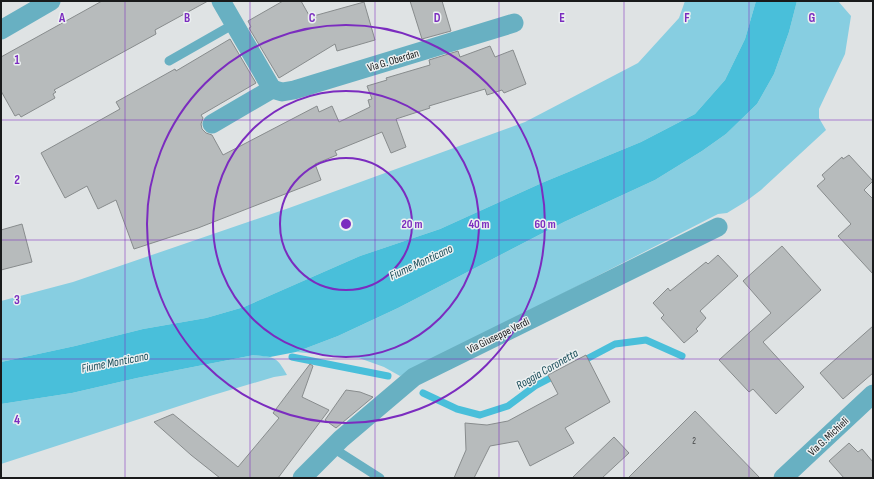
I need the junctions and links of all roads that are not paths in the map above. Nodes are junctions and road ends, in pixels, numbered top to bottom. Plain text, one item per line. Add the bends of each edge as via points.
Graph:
1 (51, 1) edge
2 (221, 1) edge
3 (514, 23) dead end
4 (234, 24) junction
5 (1, 30) edge
6 (169, 60) dead end
7 (272, 89) junction
8 (212, 124) dead end
9 (718, 227) dead end
10 (873, 394) edge
11 (333, 448) junction
12 (302, 478) edge
13 (380, 478) edge
14 (782, 478) edge

1 - 5 street
2 - 4 street
3 - 7 street, Via G. Oberdan via 294,90 282,92
4 - 6 lane
4 - 7 street
7 - 8 street
9 - 11 street, Via Giuseppe Verdi via 414,377
10 - 14 street, Via G. Michieli
11 - 12 street, Via Giuseppe Verdi
11 - 13 lane

